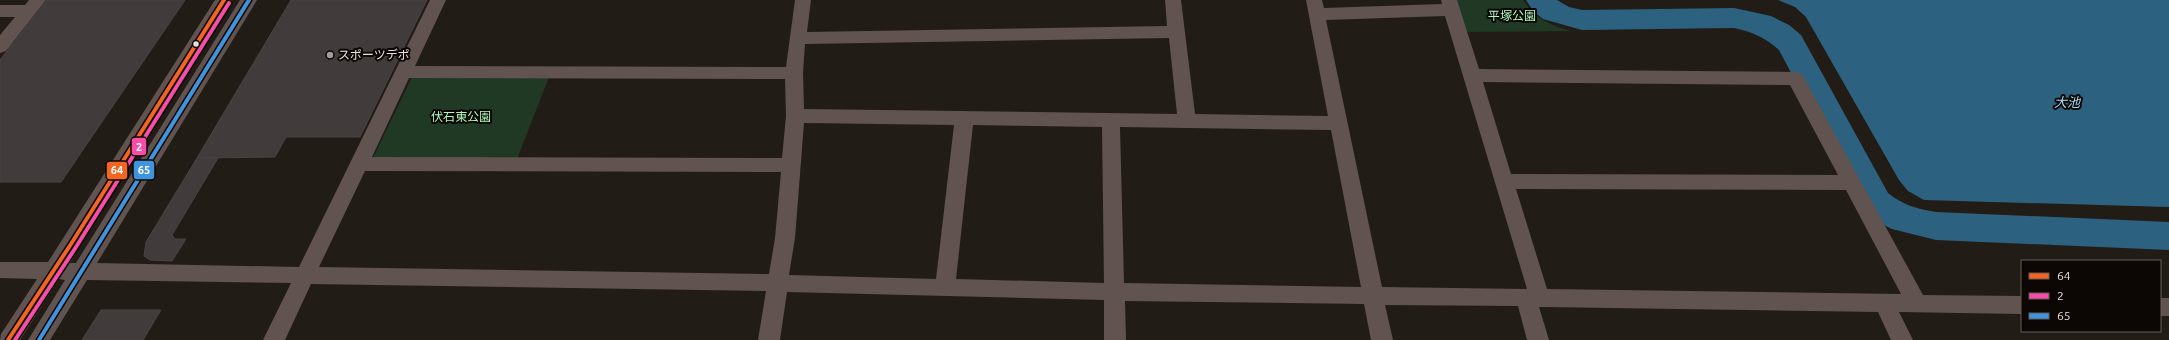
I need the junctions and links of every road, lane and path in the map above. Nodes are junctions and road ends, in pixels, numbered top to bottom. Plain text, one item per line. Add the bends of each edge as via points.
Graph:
1 (224, 0) edge
2 (249, 0) edge
3 (438, 0) edge
4 (803, 0) edge
5 (1173, 0) edge
6 (1451, 5) edge
7 (33, 6) edge
8 (1315, 7) edge
9 (0, 11) edge
10 (1176, 32) junction
11 (796, 38) junction
12 (0, 47) edge
13 (404, 72) junction
14 (794, 72) junction
15 (1472, 75) junction
16 (795, 116) junction
17 (964, 119) junction
18 (1111, 121) junction
19 (1187, 122) junction
20 (1338, 123) junction
21 (359, 164) junction
22 (791, 165) junction
23 (1505, 181) junction
24 (1852, 183) junction
25 (0, 270) edge
26 (53, 271) junction
27 (82, 272) junction
28 (305, 277) junction
29 (778, 283) junction
30 (945, 288) junction
31 (1115, 292) junction
32 (1373, 296) junction
33 (1533, 299) junction
34 (1884, 303) junction
35 (1917, 304) junction
36 (2021, 305) edge
37 (8, 340) edge
38 (38, 340) edge
39 (274, 340) edge
40 (769, 340) edge
41 (1115, 340) edge
42 (1382, 340) edge
43 (1538, 340) edge
44 (1902, 340) edge

1 - 26 street
2 - 27 street
3 - 13 street
4 - 11 street
5 - 10 street
6 - 8 street
6 - 15 street
7 - 9 street
7 - 12 street
8 - 20 street
10 - 11 street
10 - 19 street
11 - 14 street
13 - 14 street
13 - 21 street
14 - 16 street
15 - 23 street
15 - 24 street via 1796,79
16 - 17 street
16 - 22 street
17 - 18 street
17 - 30 street
18 - 19 street
18 - 31 street
19 - 20 street
20 - 32 street
21 - 22 street
21 - 28 street
22 - 29 street via 785,238
23 - 24 street
23 - 33 street
24 - 35 street
25 - 26 street
26 - 27 street
26 - 37 street
27 - 28 street
27 - 38 street
28 - 29 street
28 - 39 street
29 - 30 street
29 - 40 street
30 - 31 street
31 - 32 street
31 - 41 street
32 - 33 street
32 - 42 street
33 - 34 street
33 - 43 street
34 - 35 street
34 - 44 street
35 - 36 street

